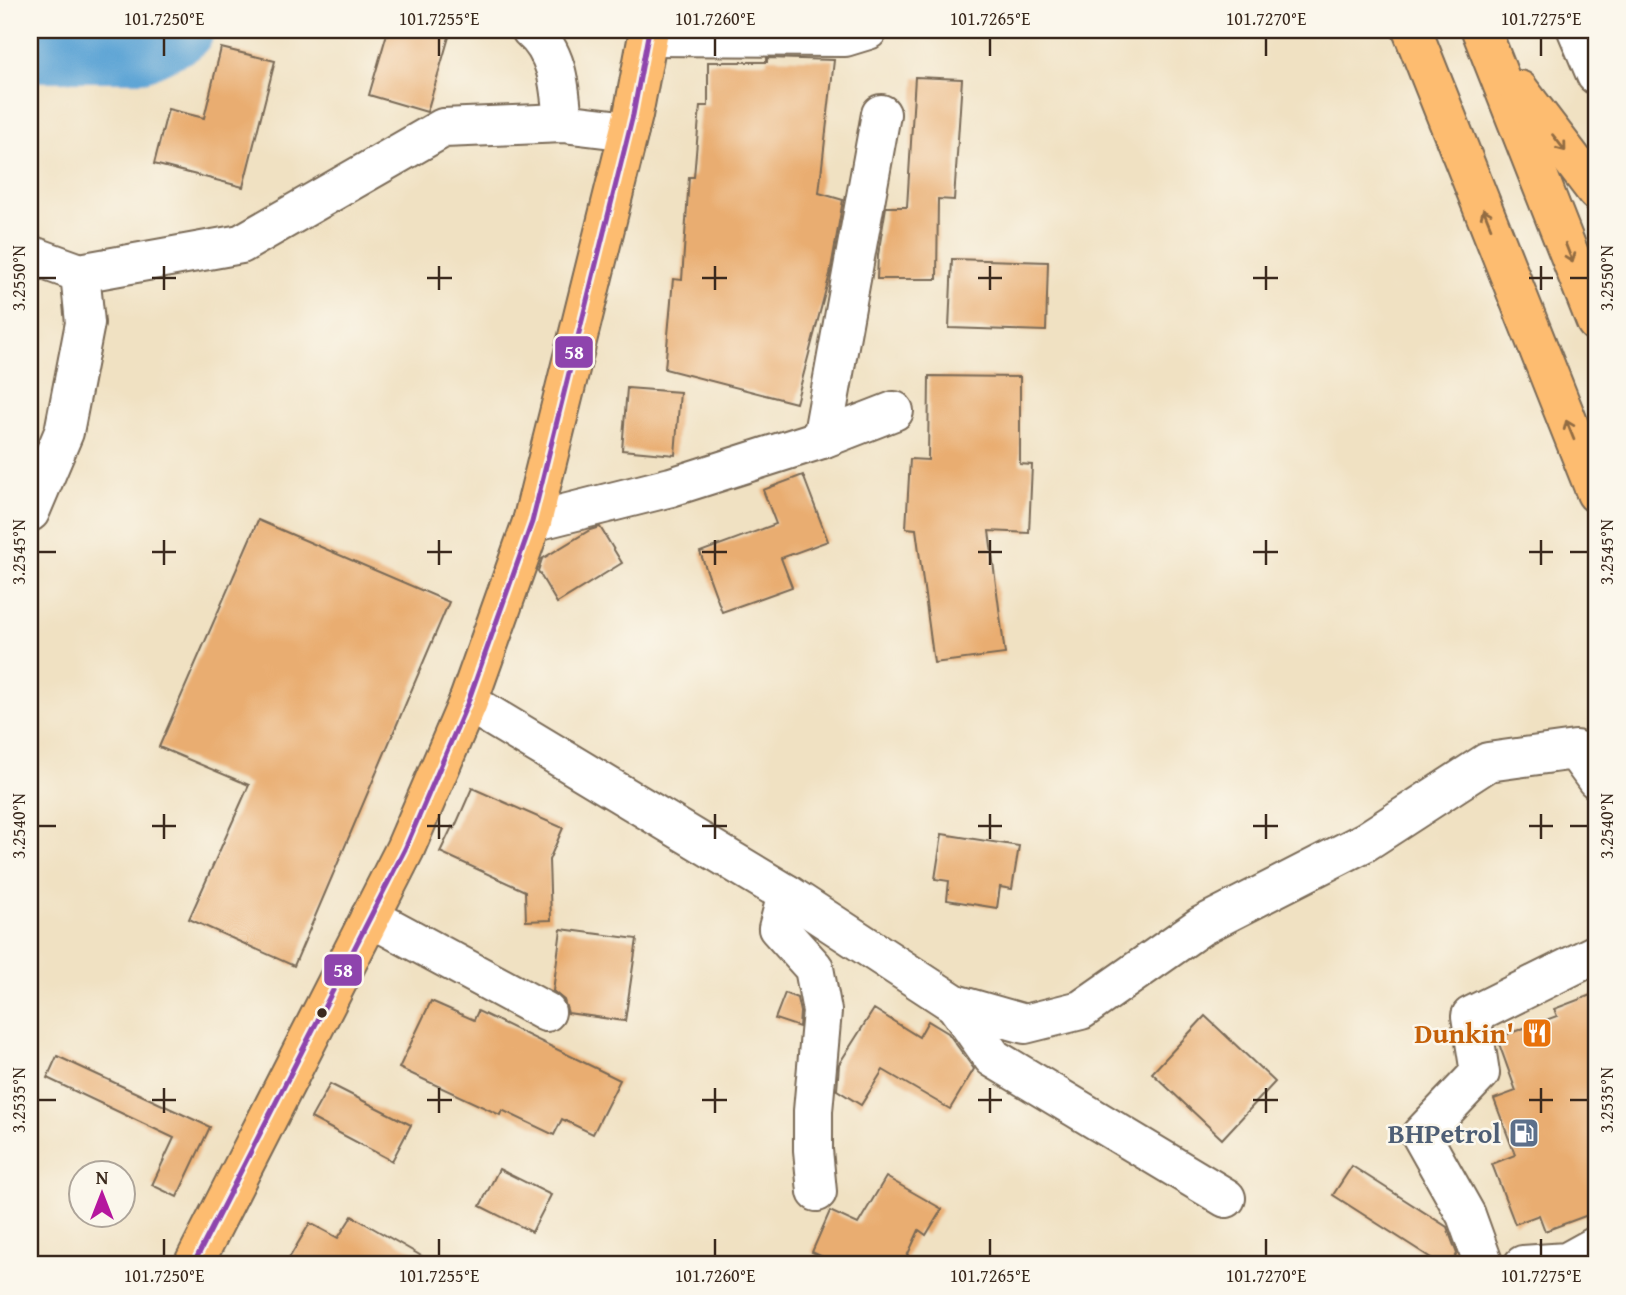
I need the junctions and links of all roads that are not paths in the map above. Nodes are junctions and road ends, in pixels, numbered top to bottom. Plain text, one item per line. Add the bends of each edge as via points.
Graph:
1 (531, 30) edge
2 (868, 30) edge
3 (1412, 30) edge
4 (1577, 30) edge
5 (648, 33) edge
6 (1485, 39) edge
7 (1596, 75) edge
8 (881, 114) dead end
9 (563, 123) junction
10 (629, 131) junction
11 (1596, 191) edge
12 (30, 255) edge
13 (80, 273) junction
14 (1596, 322) edge
15 (894, 411) dead end
16 (822, 439) junction
17 (1596, 493) edge
18 (30, 512) edge
19 (532, 522) junction
20 (468, 702) junction
21 (1596, 779) edge
22 (787, 894) junction
23 (370, 917) junction
24 (1596, 955) edge
25 (956, 1004) junction
26 (546, 1012) dead end
27 (817, 1192) dead end
28 (1226, 1198) dead end
29 (1596, 1246) edge
30 (193, 1265) edge
31 (1484, 1265) edge
32 (1523, 1265) edge

1 - 9 street via 540,37 559,74
2 - 5 street via 845,37
17 -> 3 main road
4 - 7 street
5 - 10 main road
6 -> 11 main road
6 -> 14 main road
8 - 16 street
9 - 10 street
9 - 13 street via 443,128 241,244
10 - 19 main road
12 - 13 street
13 - 18 street via 85,323 64,432
15 - 16 street
16 - 19 street via 671,487
19 - 20 main road
20 - 22 street
20 - 23 main road via 405,849
21 - 25 street via 1575,750 1488,762 1365,842 1200,926 1081,1010 1025,1024
22 - 25 street
22 - 27 street via 778,928 814,968 822,1011 813,1111
23 - 26 street
23 - 30 main road
24 - 31 street via 1471,1016 1480,1073 1421,1135 1465,1215
25 - 28 street via 993,1058
29 - 32 street via 1567,1262

